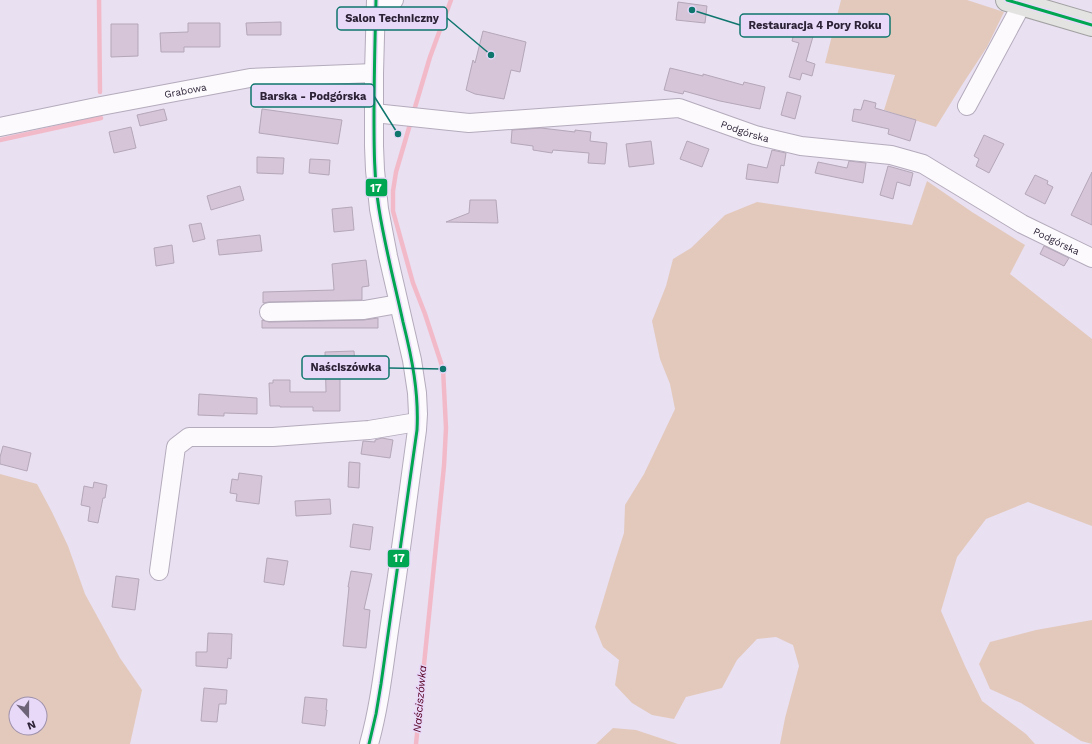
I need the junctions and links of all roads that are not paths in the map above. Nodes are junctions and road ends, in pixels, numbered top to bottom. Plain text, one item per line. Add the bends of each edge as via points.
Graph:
1 (376, 0) edge
2 (394, 0) edge
3 (1014, 2) edge
4 (375, 24) junction
5 (1092, 25) edge
6 (374, 73) junction
7 (967, 106) dead end
8 (374, 113) junction
9 (0, 127) edge
10 (1092, 258) edge
11 (398, 304) junction
12 (269, 312) dead end
13 (417, 422) junction
14 (159, 571) dead end
15 (368, 744) edge

1 - 4 street
2 - 4 street
3 - 5 main road
3 - 7 street
4 - 6 street
6 - 8 street
6 - 9 street, Grabowa via 250,78
8 - 10 street, Podgórska via 469,123 679,108 755,135 801,146 891,155 923,164 1022,224
8 - 11 street via 379,209
11 - 12 street via 364,310
11 - 13 street via 412,360 417,393
13 - 14 street via 369,430 281,436 189,437 176,447
13 - 15 street via 382,681

